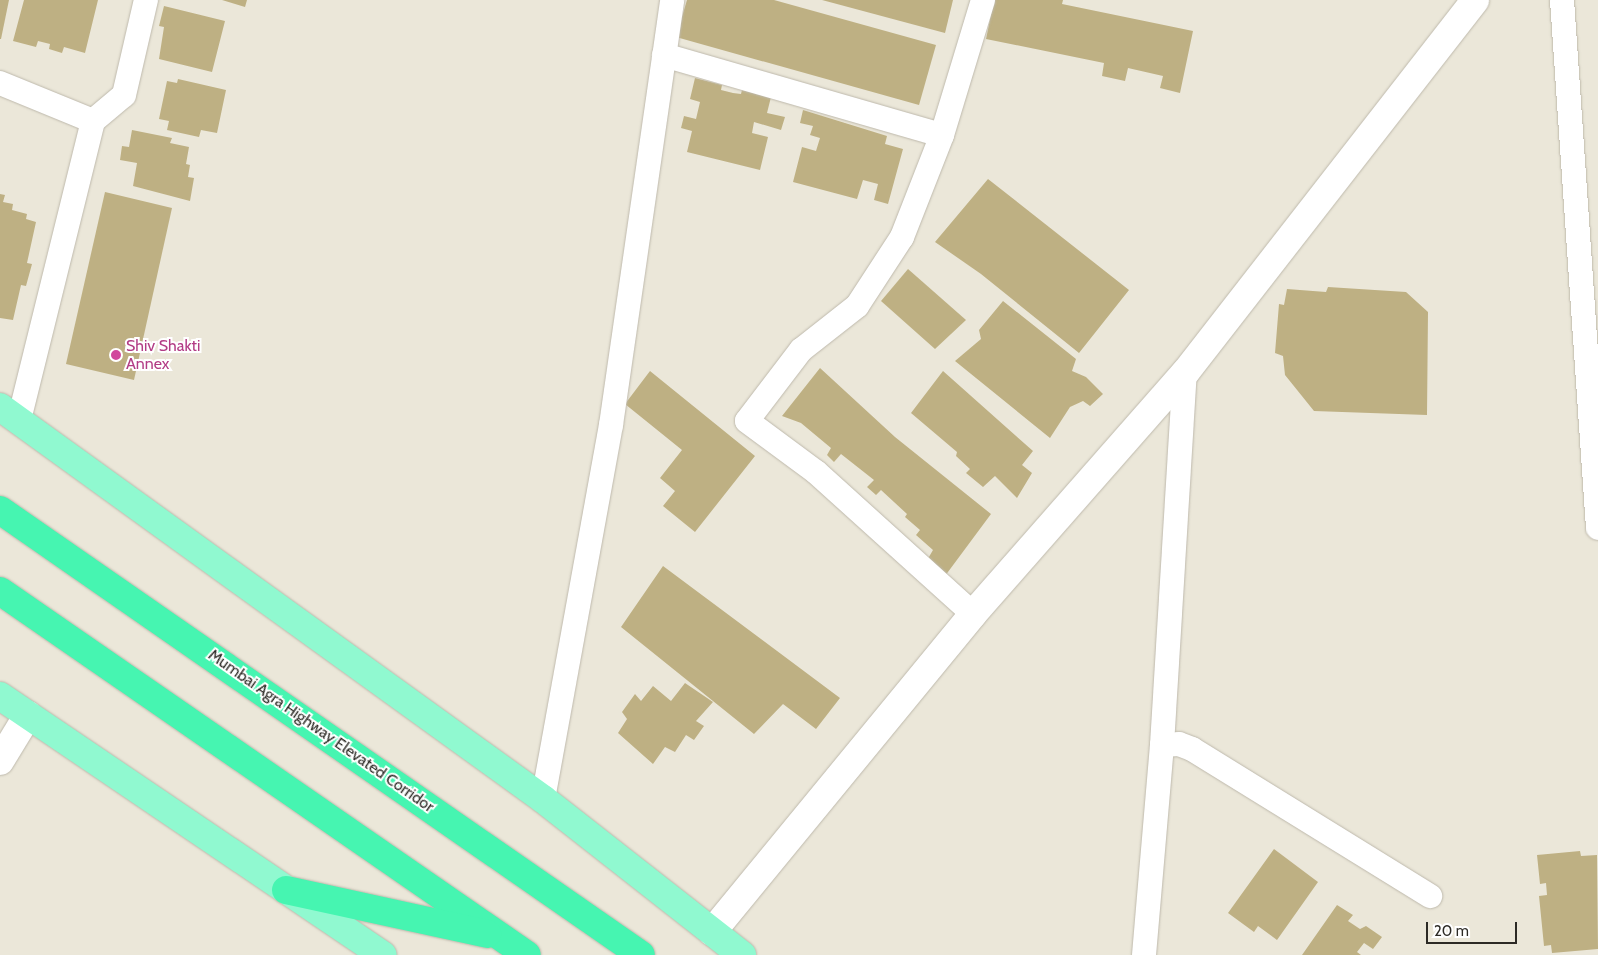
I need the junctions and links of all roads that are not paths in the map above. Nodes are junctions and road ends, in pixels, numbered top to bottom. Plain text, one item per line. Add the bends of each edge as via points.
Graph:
1 (146, 0) edge
2 (672, 0) edge
3 (983, 0) edge
4 (1475, 0) edge
5 (1562, 0) edge
6 (664, 55) junction
7 (0, 83) edge
8 (93, 121) junction
9 (942, 135) junction
10 (1185, 373) junction
11 (9, 414) edge
12 (0, 510) edge
13 (1598, 528) edge
14 (0, 590) edge
15 (973, 614) junction
16 (0, 696) edge
17 (28, 715) junction
18 (1162, 745) junction
19 (0, 761) edge
20 (543, 799) junction
21 (286, 890) junction
22 (1430, 896) dead end
23 (712, 932) junction
24 (500, 937) junction
25 (383, 955) edge
26 (527, 955) edge
27 (641, 955) edge
28 (742, 955) edge
29 (1144, 955) edge

1 - 8 street via 124,95
2 - 6 street
3 - 9 street
4 - 10 street
5 - 13 street
6 - 9 street
6 - 20 street via 611,426
7 - 8 street
8 - 11 street
9 - 15 street via 902,237 857,306 801,350 747,421 816,472
10 - 15 street
10 - 18 street
11 - 20 main road
12 - 27 highway, Mumbai Agra Highway Elevated Corridor
14 - 24 highway
15 - 23 street
16 - 17 main road
17 - 19 street
17 - 21 main road
18 - 22 street via 1179,744 1192,748
18 - 29 street
20 - 23 main road
21 - 24 highway
21 - 25 main road
23 - 28 main road
24 - 26 highway

